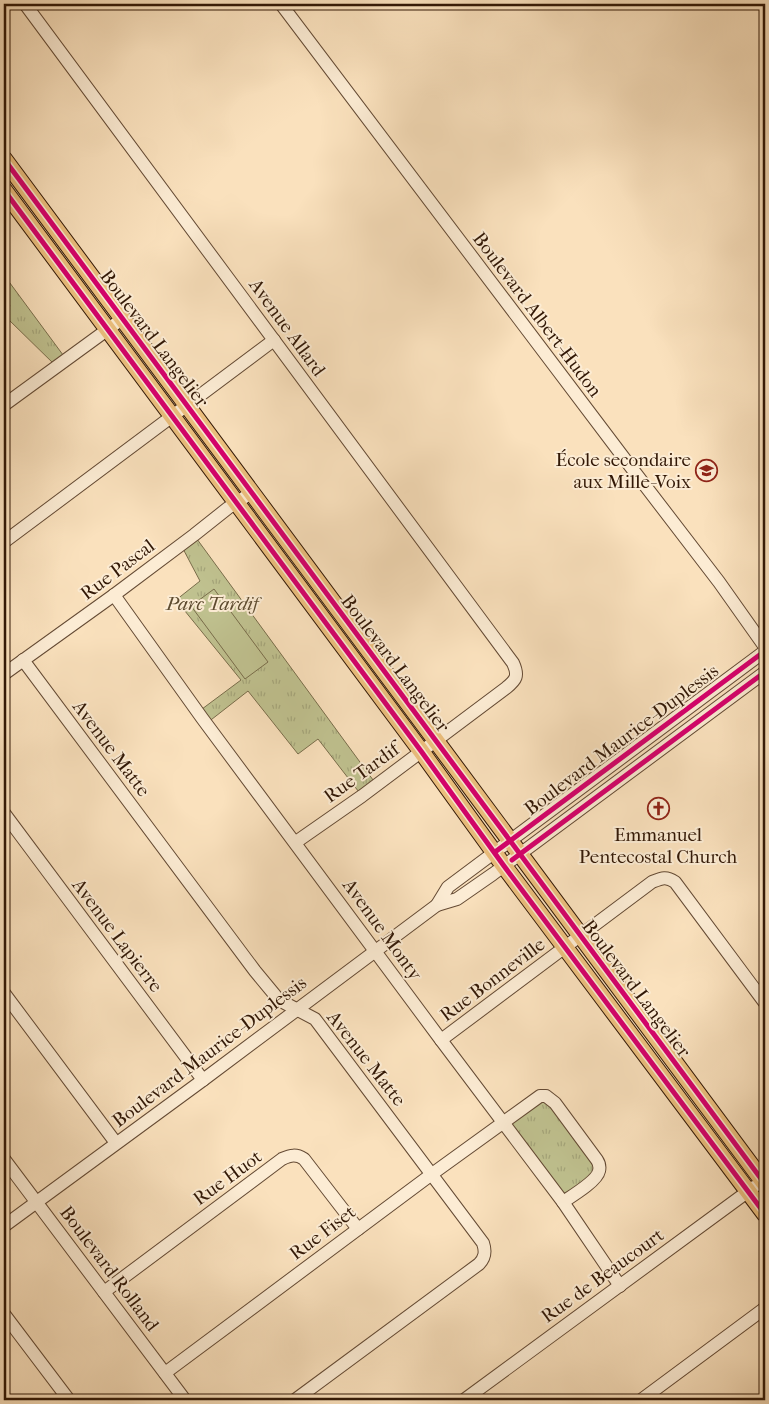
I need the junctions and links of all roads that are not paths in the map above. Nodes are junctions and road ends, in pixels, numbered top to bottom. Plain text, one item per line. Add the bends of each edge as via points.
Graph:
1 (25, 4) edge
2 (281, 4) edge
3 (4, 159) edge
4 (4, 190) edge
5 (122, 319) junction
6 (107, 329) junction
7 (274, 340) junction
8 (4, 405) edge
9 (186, 405) junction
10 (171, 416) junction
11 (251, 493) junction
12 (236, 502) junction
13 (4, 542) edge
14 (114, 595) junction
15 (765, 646) edge
16 (765, 651) edge
17 (23, 660) junction
18 (765, 672) edge
19 (4, 674) edge
20 (516, 675) joint
21 (435, 741) junction
22 (421, 751) junction
23 (4, 813) edge
24 (510, 841) junction
25 (296, 842) junction
26 (495, 852) junction
27 (519, 854) junction
28 (504, 866) junction
29 (437, 905) junction
30 (580, 937) junction
31 (566, 947) junction
32 (375, 950) junction
33 (4, 993) edge
34 (765, 1002) edge
35 (298, 1009) junction
36 (442, 1040) junction
37 (202, 1080) junction
38 (502, 1122) junction
39 (116, 1143) junction
40 (4, 1159) edge
41 (432, 1174) junction
42 (764, 1182) edge
43 (749, 1190) junction
44 (36, 1202) junction
45 (563, 1202) junction
46 (765, 1214) edge
47 (4, 1226) edge
48 (358, 1229) junction
49 (620, 1286) junction
50 (104, 1292) junction
51 (765, 1308) edge
52 (4, 1314) edge
53 (164, 1372) junction
54 (69, 1400) edge
55 (185, 1400) edge
56 (295, 1400) edge
57 (464, 1400) edge
58 (641, 1400) edge

1 - 7 street, Avenue Allard
2 - 15 street, Boulevard Albert-Hudon
3 - 5 main road, Boulevard Langelier
4 - 6 main road, Boulevard Langelier
5 - 6 street
5 - 9 main road, Boulevard Langelier
6 - 8 street
6 - 10 main road, Boulevard Langelier
7 - 9 street
7 - 20 street, Avenue Allard via 513,663
9 - 10 street
9 - 11 main road, Boulevard Langelier
10 - 12 main road, Boulevard Langelier
10 - 13 street
11 - 12 street, Rue Pascal
11 - 21 main road, Boulevard Langelier
12 - 14 street, Rue Pascal
12 - 22 main road, Boulevard Langelier
14 - 17 street, Rue Pascal
14 - 25 street, Avenue Monty
16 - 24 street, Boulevard Maurice-Duplessis
17 - 19 street, Rue Pascal
17 - 35 street, Avenue Matte via 255,971 278,1000
18 - 27 street, Boulevard Maurice-Duplessis
20 - 21 street, Rue Tardif via 513,682
21 - 22 street, Rue Tardif
21 - 24 main road, Boulevard Langelier
22 - 25 street, Rue Tardif
22 - 26 main road, Boulevard Langelier
23 - 37 street, Avenue Lapierre
24 - 26 street, Boulevard Maurice-Duplessis
24 - 27 main road, Boulevard Langelier
25 - 32 street, Avenue Monty
26 - 28 main road, Boulevard Langelier
26 - 29 street, Boulevard Maurice-Duplessis via 448,888
27 - 28 street, Boulevard Maurice-Duplessis
27 - 30 main road, Boulevard Langelier
28 - 29 street, Boulevard Maurice-Duplessis via 457,899
28 - 31 main road, Boulevard Langelier
29 - 32 street, Boulevard Maurice-Duplessis
30 - 31 street, Rue Bonneville
30 - 34 street, Rue Bonneville via 652,882 669,878
30 - 42 main road, Boulevard Langelier
31 - 36 street, Rue Bonneville
31 - 43 main road, Boulevard Langelier
32 - 35 street, Boulevard Maurice-Duplessis
32 - 36 street, Avenue Monty
33 - 39 street
35 - 37 street, Boulevard Maurice-Duplessis
35 - 41 street, Avenue Matte via 315,1019
36 - 38 street, Avenue Monty
37 - 39 street, Boulevard Maurice-Duplessis
38 - 41 street, Rue Fiset
38 - 45 street, Avenue Monty
38 - 45 street, Rue Fiset via 540,1096 546,1096 555,1103 599,1165 594,1179
39 - 44 street, Boulevard Maurice-Duplessis
40 - 44 street, Boulevard Rolland
41 - 48 street, Rue Fiset
41 - 56 street, Avenue Matte via 483,1244 483,1260
42 - 43 street, Rue de Beaucourt
43 - 46 main road, Boulevard Langelier
43 - 49 street, Rue de Beaucourt
44 - 47 street, Boulevard Maurice-Duplessis
44 - 50 street, Boulevard Rolland
45 - 49 street, Avenue Monty
48 - 50 street, Rue Huot via 304,1159 297,1155 289,1156
48 - 53 street, Rue Fiset
49 - 57 street, Rue de Beaucourt
50 - 53 street, Boulevard Rolland
51 - 58 street
52 - 54 street
53 - 55 street, Boulevard Rolland

